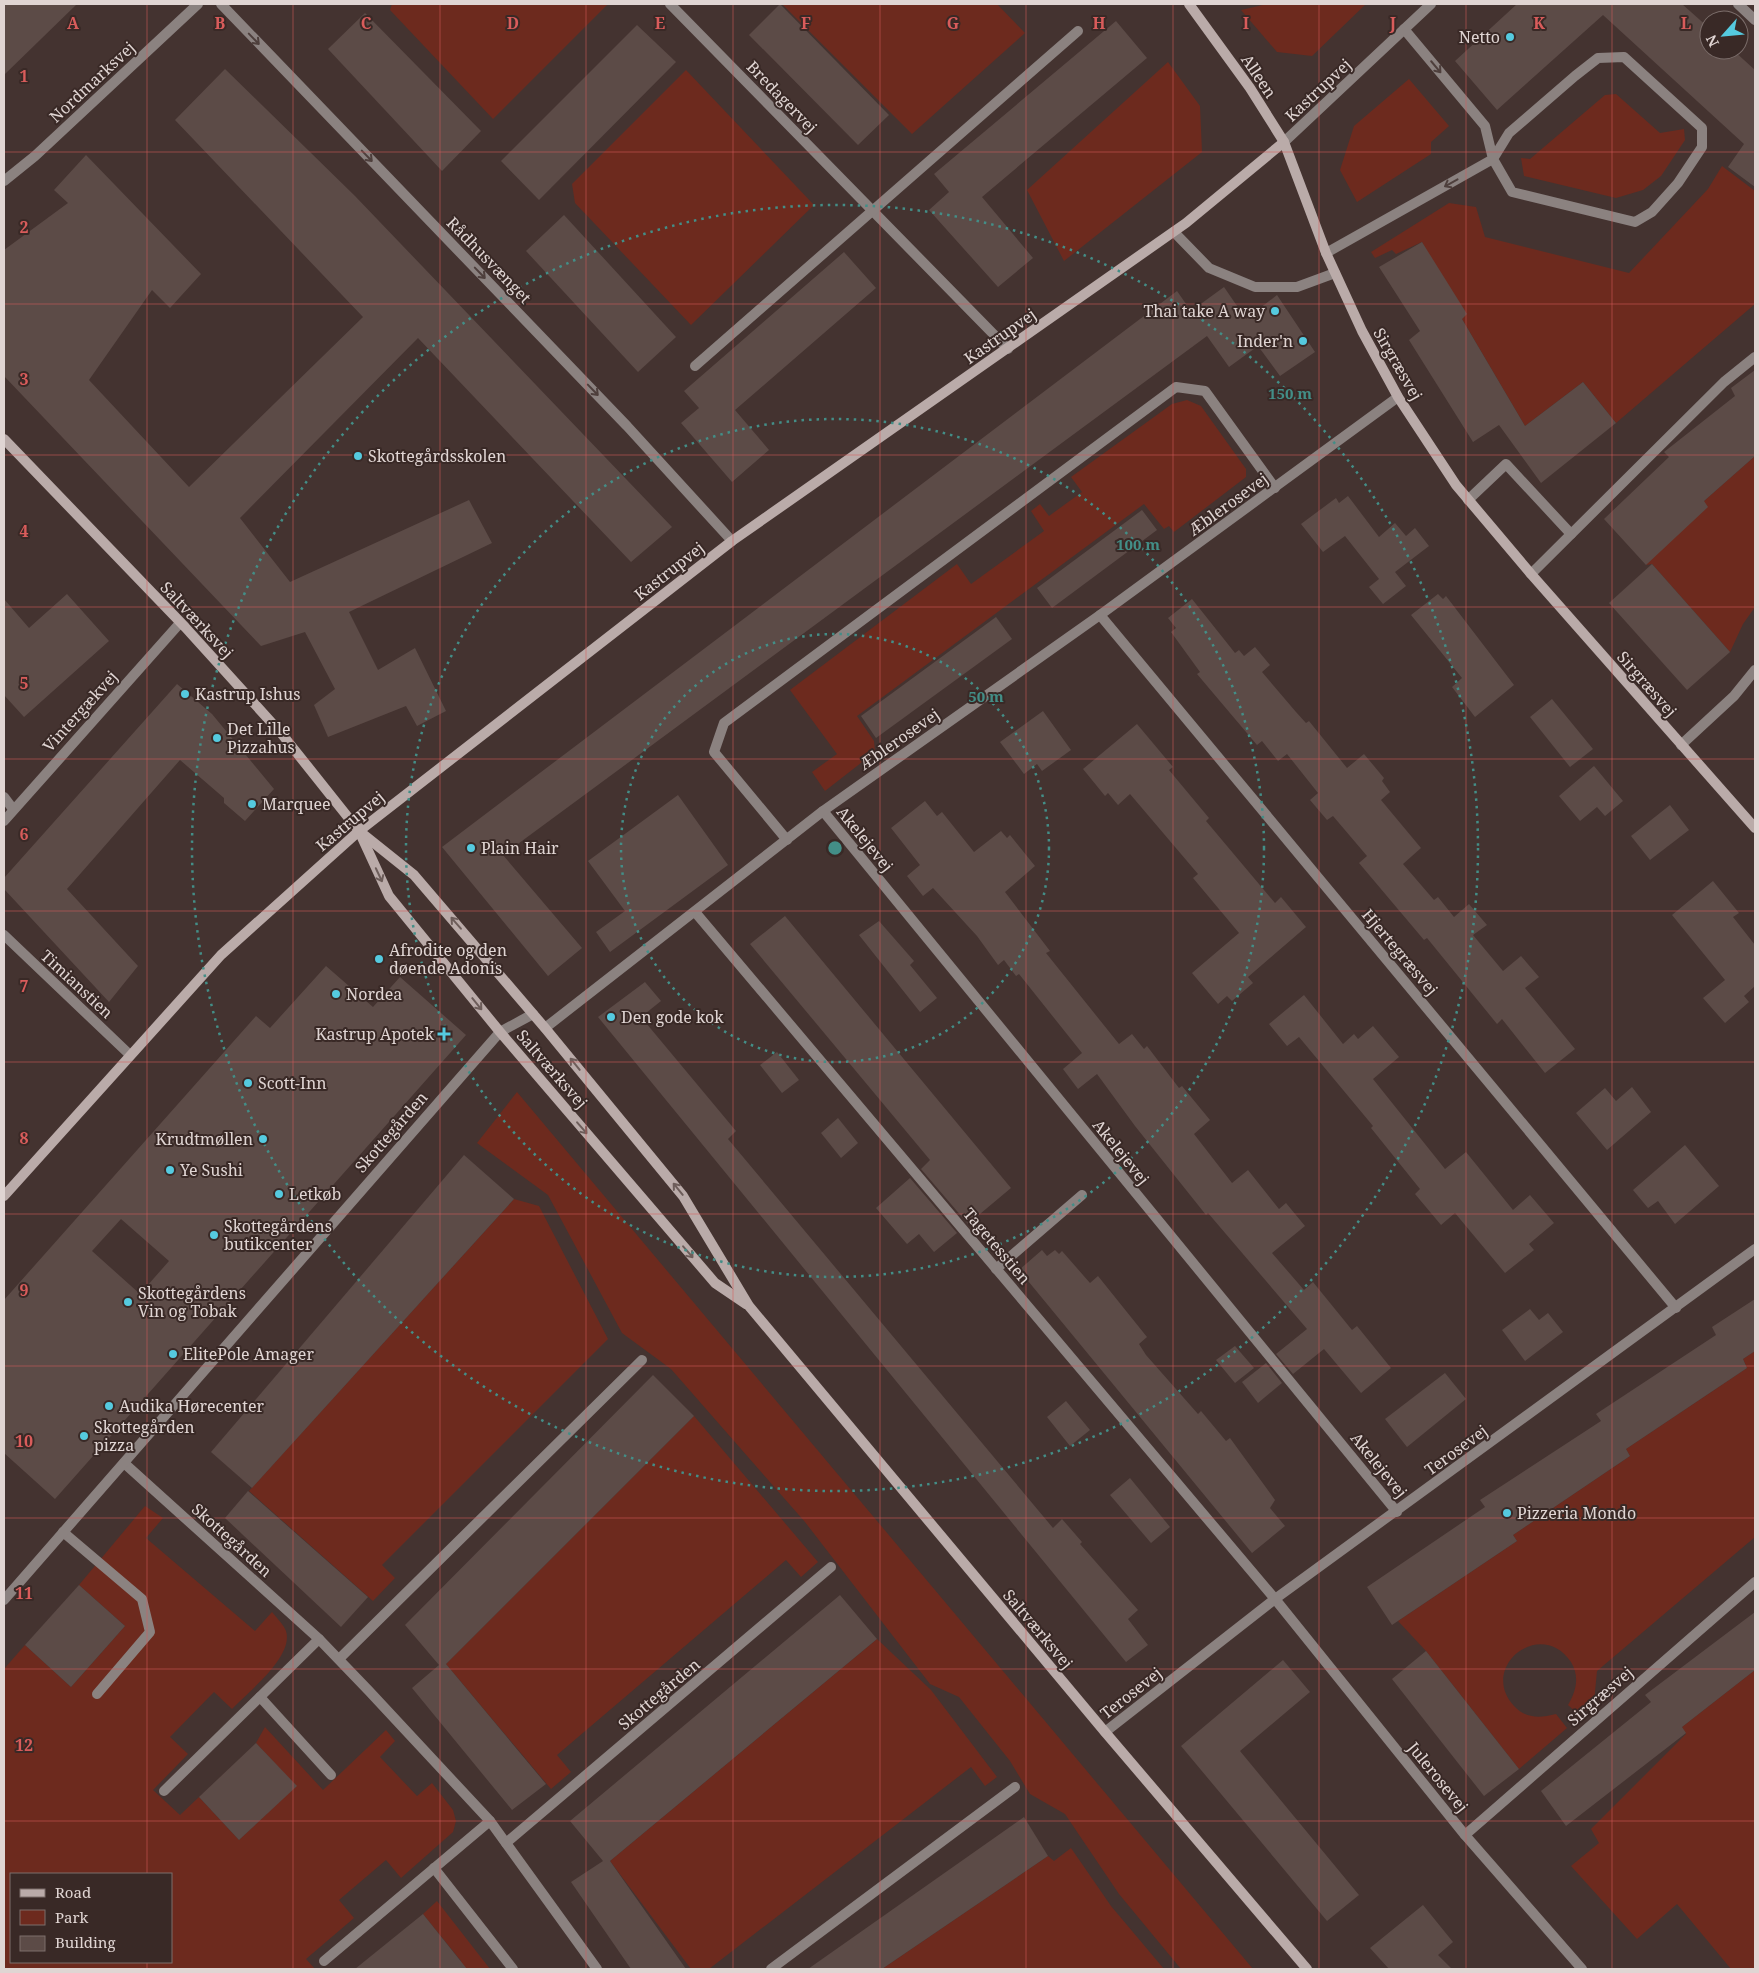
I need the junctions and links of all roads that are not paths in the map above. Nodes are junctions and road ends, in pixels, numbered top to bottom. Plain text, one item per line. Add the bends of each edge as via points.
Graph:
1 (198, 4) edge
2 (221, 4) edge
3 (670, 4) edge
4 (1189, 4) edge
5 (1432, 4) edge
6 (1738, 4) edge
7 (1755, 20) edge
8 (1404, 29) junction
9 (1078, 31) dead end
10 (1284, 142) junction
11 (1493, 159) junction
12 (4, 181) edge
13 (871, 210) junction
14 (1174, 232) junction
15 (1326, 253) junction
16 (1335, 273) junction
17 (1008, 349) junction
18 (1755, 357) edge
19 (695, 366) dead end
20 (1398, 397) junction
21 (4, 439) edge
22 (1275, 488) junction
23 (1468, 500) junction
24 (1571, 534) junction
25 (732, 541) junction
26 (1531, 574) junction
27 (1100, 615) junction
28 (180, 623) junction
29 (1755, 670) edge
30 (1682, 745) junction
31 (4, 797) edge
32 (13, 809) junction
33 (823, 812) junction
34 (4, 821) edge
35 (1755, 828) edge
36 (359, 831) junction
37 (787, 840) junction
38 (695, 912) junction
39 (4, 935) edge
40 (533, 1014) junction
41 (545, 1028) junction
42 (500, 1032) junction
43 (130, 1054) junction
44 (1082, 1195) dead end
45 (4, 1196) edge
46 (1755, 1249) edge
47 (996, 1268) junction
48 (749, 1306) junction
49 (1676, 1308) junction
50 (642, 1360) dead end
51 (124, 1463) junction
52 (1398, 1512) junction
53 (63, 1532) junction
54 (831, 1567) dead end
55 (1755, 1582) edge
56 (1276, 1599) junction
57 (4, 1600) edge
58 (319, 1639) junction
59 (339, 1659) junction
60 (96, 1694) dead end
61 (260, 1697) junction
62 (1105, 1732) junction
63 (330, 1775) dead end
64 (1015, 1787) dead end
65 (164, 1791) dead end
66 (490, 1821) junction
67 (1464, 1835) junction
68 (506, 1843) junction
69 (434, 1868) junction
70 (324, 1961) dead end
71 (513, 1969) edge
72 (597, 1969) edge
73 (770, 1969) edge
74 (1307, 1969) edge
75 (1582, 1969) edge

1 - 12 street, Nordmarksvej
2 -> 25 street, Rådhusvænget via 627,426
3 - 13 street, Bredagervej
4 - 10 street, Alleen via 1250,88
5 - 8 street, Kastrupvej
6 - 7 street
8 - 10 street, Kastrupvej
8 -> 11 street via 1485,126
9 - 13 street
10 - 14 street, Kastrupvej
10 - 15 street, Sirgræsvej
11 - 11 street via 1512,192 1635,222 1652,212 1678,183 1702,147 1702,128 1624,57 1598,58 1509,133
11 -> 15 street
13 - 17 street, Bredagervej
13 - 19 street
14 - 16 street via 1208,268 1255,286 1298,287
14 - 17 street, Kastrupvej
15 - 16 street, Sirgræsvej
16 - 20 street, Sirgræsvej
17 - 25 street, Kastrupvej
18 - 24 street via 1724,382
20 - 22 street, Æblerosevej
20 - 23 street, Sirgræsvej
21 - 28 street, Saltværksvej
22 - 27 street, Æblerosevej
22 - 37 street via 1205,391 1176,388 724,724 714,752
23 - 24 street via 1506,464
23 - 26 street, Sirgræsvej
24 - 26 street
25 - 36 street, Kastrupvej
26 - 30 street, Sirgræsvej
27 - 33 street, Æblerosevej
27 - 49 street, Hjertegræsvej
28 - 32 street, Vintergækvej
28 - 36 street, Saltværksvej via 281,733
29 - 30 street via 1734,696
30 - 35 street, Sirgræsvej
31 - 32 street
32 - 34 street, Vintergækvej
33 - 37 street, Æblerosevej
33 - 52 street, Akelejevej
40 -> 36 street, Saltværksvej via 414,875
36 -> 42 street, Saltværksvej via 389,896
36 - 43 street, Kastrupvej via 221,955
37 - 38 street, Æblerosevej
38 - 41 street, Æblerosevej
38 - 47 street, Tagetesstien
39 - 43 street, Timianstien
40 - 41 street, Saltværksvej
40 - 42 street, Skottegården
48 -> 41 street, Saltværksvej via 683,1196
42 -> 48 street, Saltværksvej via 715,1283
42 - 51 street, Skottegården
43 - 45 street, Kastrupvej
44 - 47 street
46 - 49 street, Terosevej
47 - 56 street, Tagetesstien
48 - 62 street, Saltværksvej
49 - 52 street, Terosevej
50 - 59 street
51 - 53 street, Skottegården
51 - 58 street, Skottegården
52 - 56 street, Terosevej
53 - 57 street, Skottegården
53 - 60 street via 142,1599 150,1632
54 - 68 street, Skottegården
55 - 67 street, Sirgræsvej
56 - 62 street, Terosevej
56 - 67 street, Julerosevej
58 - 59 street, Skottegården
58 - 61 street
59 - 66 street, Skottegården
61 - 63 street
61 - 65 street
62 - 74 street, Saltværksvej
64 - 73 street
66 - 68 street, Skottegården
66 - 69 street
67 - 75 street, Julerosevej
68 - 72 street, Skottegården
69 - 70 street
69 - 71 street

